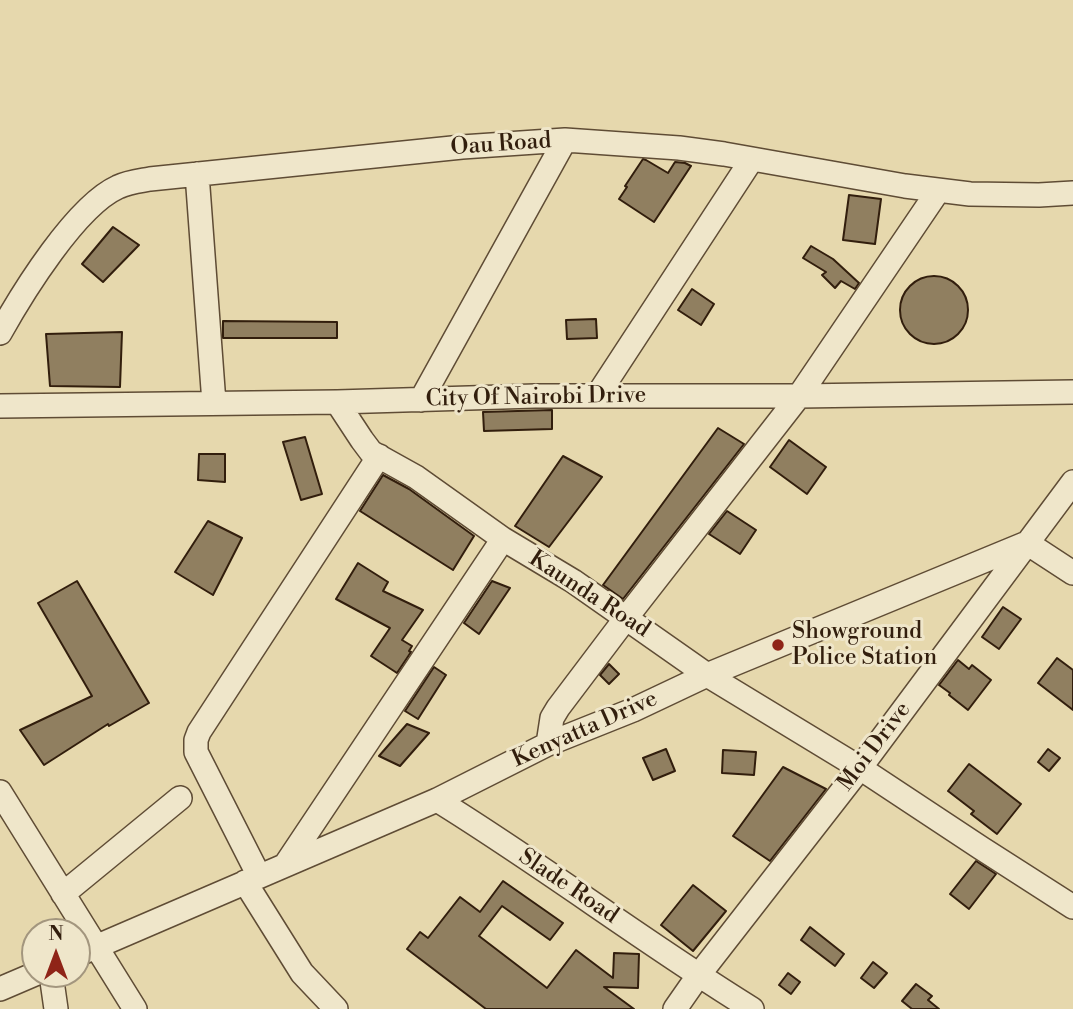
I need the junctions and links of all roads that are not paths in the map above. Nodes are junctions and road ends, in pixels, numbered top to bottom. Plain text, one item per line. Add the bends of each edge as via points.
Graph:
1 (565, 140) junction
2 (752, 159) junction
3 (197, 174) junction
4 (938, 191) junction
5 (1073, 192) edge
6 (0, 333) edge
7 (1073, 392) edge
8 (597, 397) junction
9 (799, 397) junction
10 (421, 400) junction
11 (337, 402) junction
12 (214, 403) junction
13 (0, 406) edge
14 (379, 456) junction
15 (1073, 482) edge
16 (503, 539) junction
17 (1027, 543) junction
18 (1073, 573) edge
19 (626, 618) junction
20 (707, 675) junction
21 (548, 744) junction
22 (860, 768) junction
23 (0, 792) edge
24 (180, 798) dead end
25 (437, 800) junction
26 (286, 864) junction
27 (252, 879) junction
28 (64, 894) junction
29 (1073, 907) edge
30 (74, 918) edge
31 (91, 948) edge
32 (91, 955) edge
33 (698, 976) junction
34 (21, 980) edge
35 (53, 988) edge
36 (0, 989) edge
37 (56, 1009) edge
38 (135, 1009) edge
39 (336, 1009) edge
40 (674, 1009) edge
41 (752, 1009) edge

1 - 2 street, Oau Road via 679,148
1 - 3 street, Oau Road
1 - 10 street
2 - 4 street, Oau Road
2 - 8 street
3 - 6 street, Oau Road via 117,187 85,210
3 - 12 street
4 - 5 street, Oau Road via 1003,196
4 - 9 street
7 - 9 street, City Of Nairobi Drive
8 - 9 street, City Of Nairobi Drive
8 - 10 street, City Of Nairobi Drive
9 - 19 street
10 - 11 street, City Of Nairobi Drive
11 - 12 street, City Of Nairobi Drive
11 - 14 street, Kaunda Road via 366,447
12 - 13 street, City Of Nairobi Drive
14 - 16 street, Kaunda Road
14 - 27 street via 196,740 196,752
15 - 17 street, Moi Drive
16 - 19 street, Kaunda Road
16 - 26 street
17 - 18 street
17 - 20 street, Kenyatta Drive
17 - 22 street, Moi Drive
19 - 20 street, Kaunda Road
19 - 21 street via 558,708
20 - 21 street, Kenyatta Drive
20 - 22 street, Kaunda Road
21 - 25 street, Kenyatta Drive
22 - 29 street, Kaunda Road
22 - 33 street, Moi Drive
23 - 28 street
24 - 28 street
25 - 26 street, Kenyatta Drive
25 - 33 street, Slade Road
26 - 27 street, Kenyatta Drive
27 - 31 street, Kenyatta Drive
27 - 39 street via 302,973
28 - 30 street
32 - 38 street
33 - 40 street, Moi Drive
33 - 41 street, Slade Road
34 - 36 street
35 - 37 street

